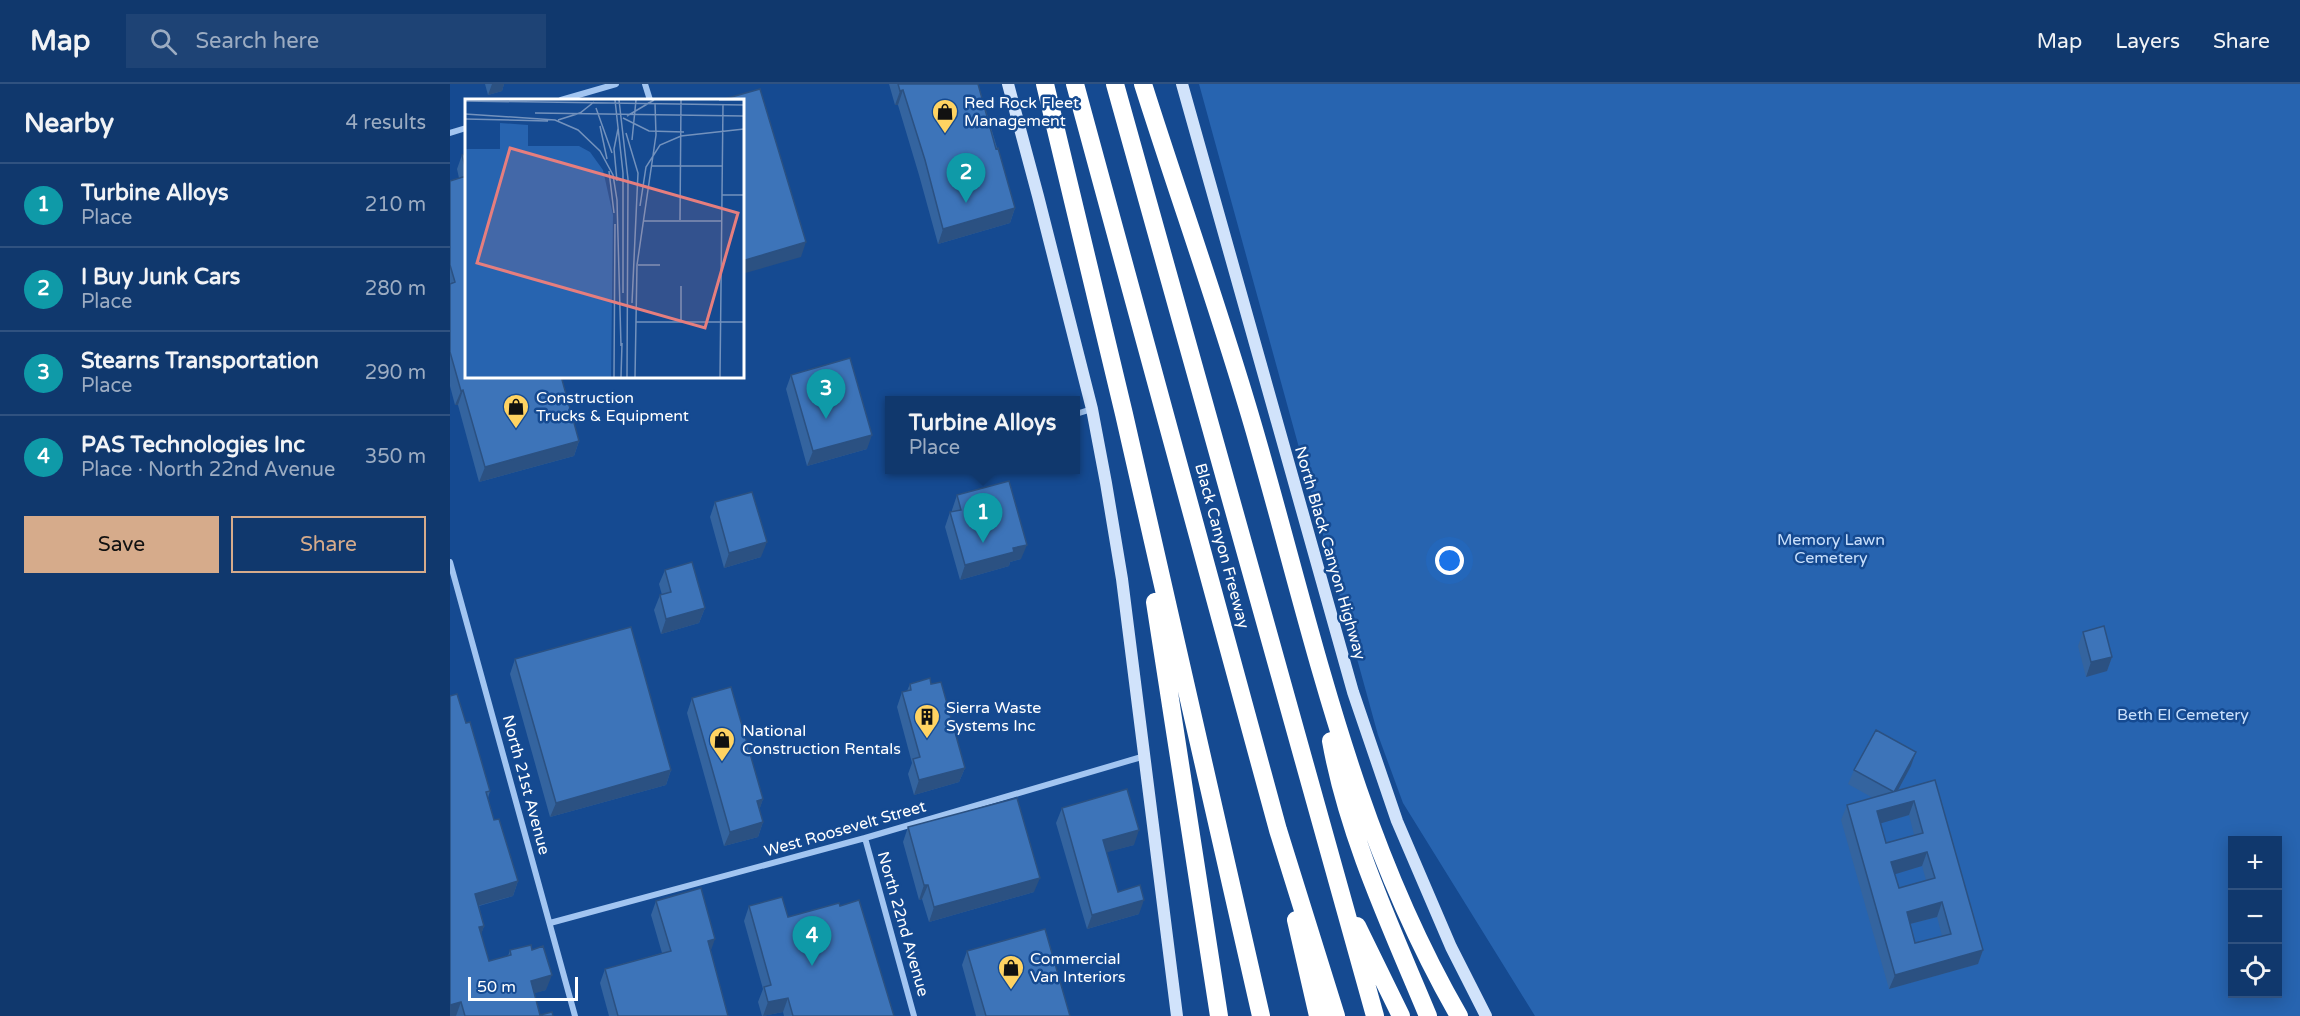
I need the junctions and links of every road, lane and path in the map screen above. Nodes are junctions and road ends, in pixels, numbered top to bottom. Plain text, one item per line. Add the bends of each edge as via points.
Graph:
1 (616, 84) edge
2 (645, 84) edge
3 (1008, 84) edge
4 (1045, 84) edge
5 (1075, 84) edge
6 (1115, 84) edge
7 (1143, 84) edge
8 (1182, 84) edge
9 (564, 99) edge
10 (650, 99) edge
11 (465, 128) edge
12 (450, 133) edge
13 (1092, 409) junction
14 (1080, 413) edge
15 (1148, 528) junction
16 (450, 561) edge
17 (1145, 756) junction
18 (1343, 769) junction
19 (1278, 830) junction
20 (865, 838) junction
21 (1336, 885) junction
22 (550, 923) junction
23 (575, 1016) edge
24 (914, 1016) edge
25 (1177, 1016) edge
26 (1219, 1016) edge
27 (1261, 1016) edge
28 (1318, 1016) edge
29 (1336, 1016) edge
30 (1374, 1016) edge
31 (1401, 1016) edge
32 (1428, 1016) edge
33 (1459, 1016) edge
34 (1486, 1016) edge

1 - 9 street
2 - 10 street
3 - 13 main road
4 - 15 highway
5 - 19 highway, Black Canyon Freeway
6 - 21 highway, Black Canyon Freeway
7 - 18 highway via 1258,442
8 - 34 main road, North Black Canyon Highway via 1353,692 1397,821
11 - 12 street
13 - 14 street
13 - 17 main road via 1122,579
15 - 26 highway via 1156,616
15 - 27 highway
16 - 22 street, North 21st Avenue
17 - 20 street, West Roosevelt Street
17 - 25 main road
18 - 32 highway via 1366,862
18 - 33 highway via 1401,905
19 - 28 highway
19 - 29 highway, Black Canyon Freeway
20 - 22 street, West Roosevelt Street
20 - 24 street, North 22nd Avenue
21 - 30 highway, Black Canyon Freeway
21 - 31 highway
22 - 23 street, North 21st Avenue

